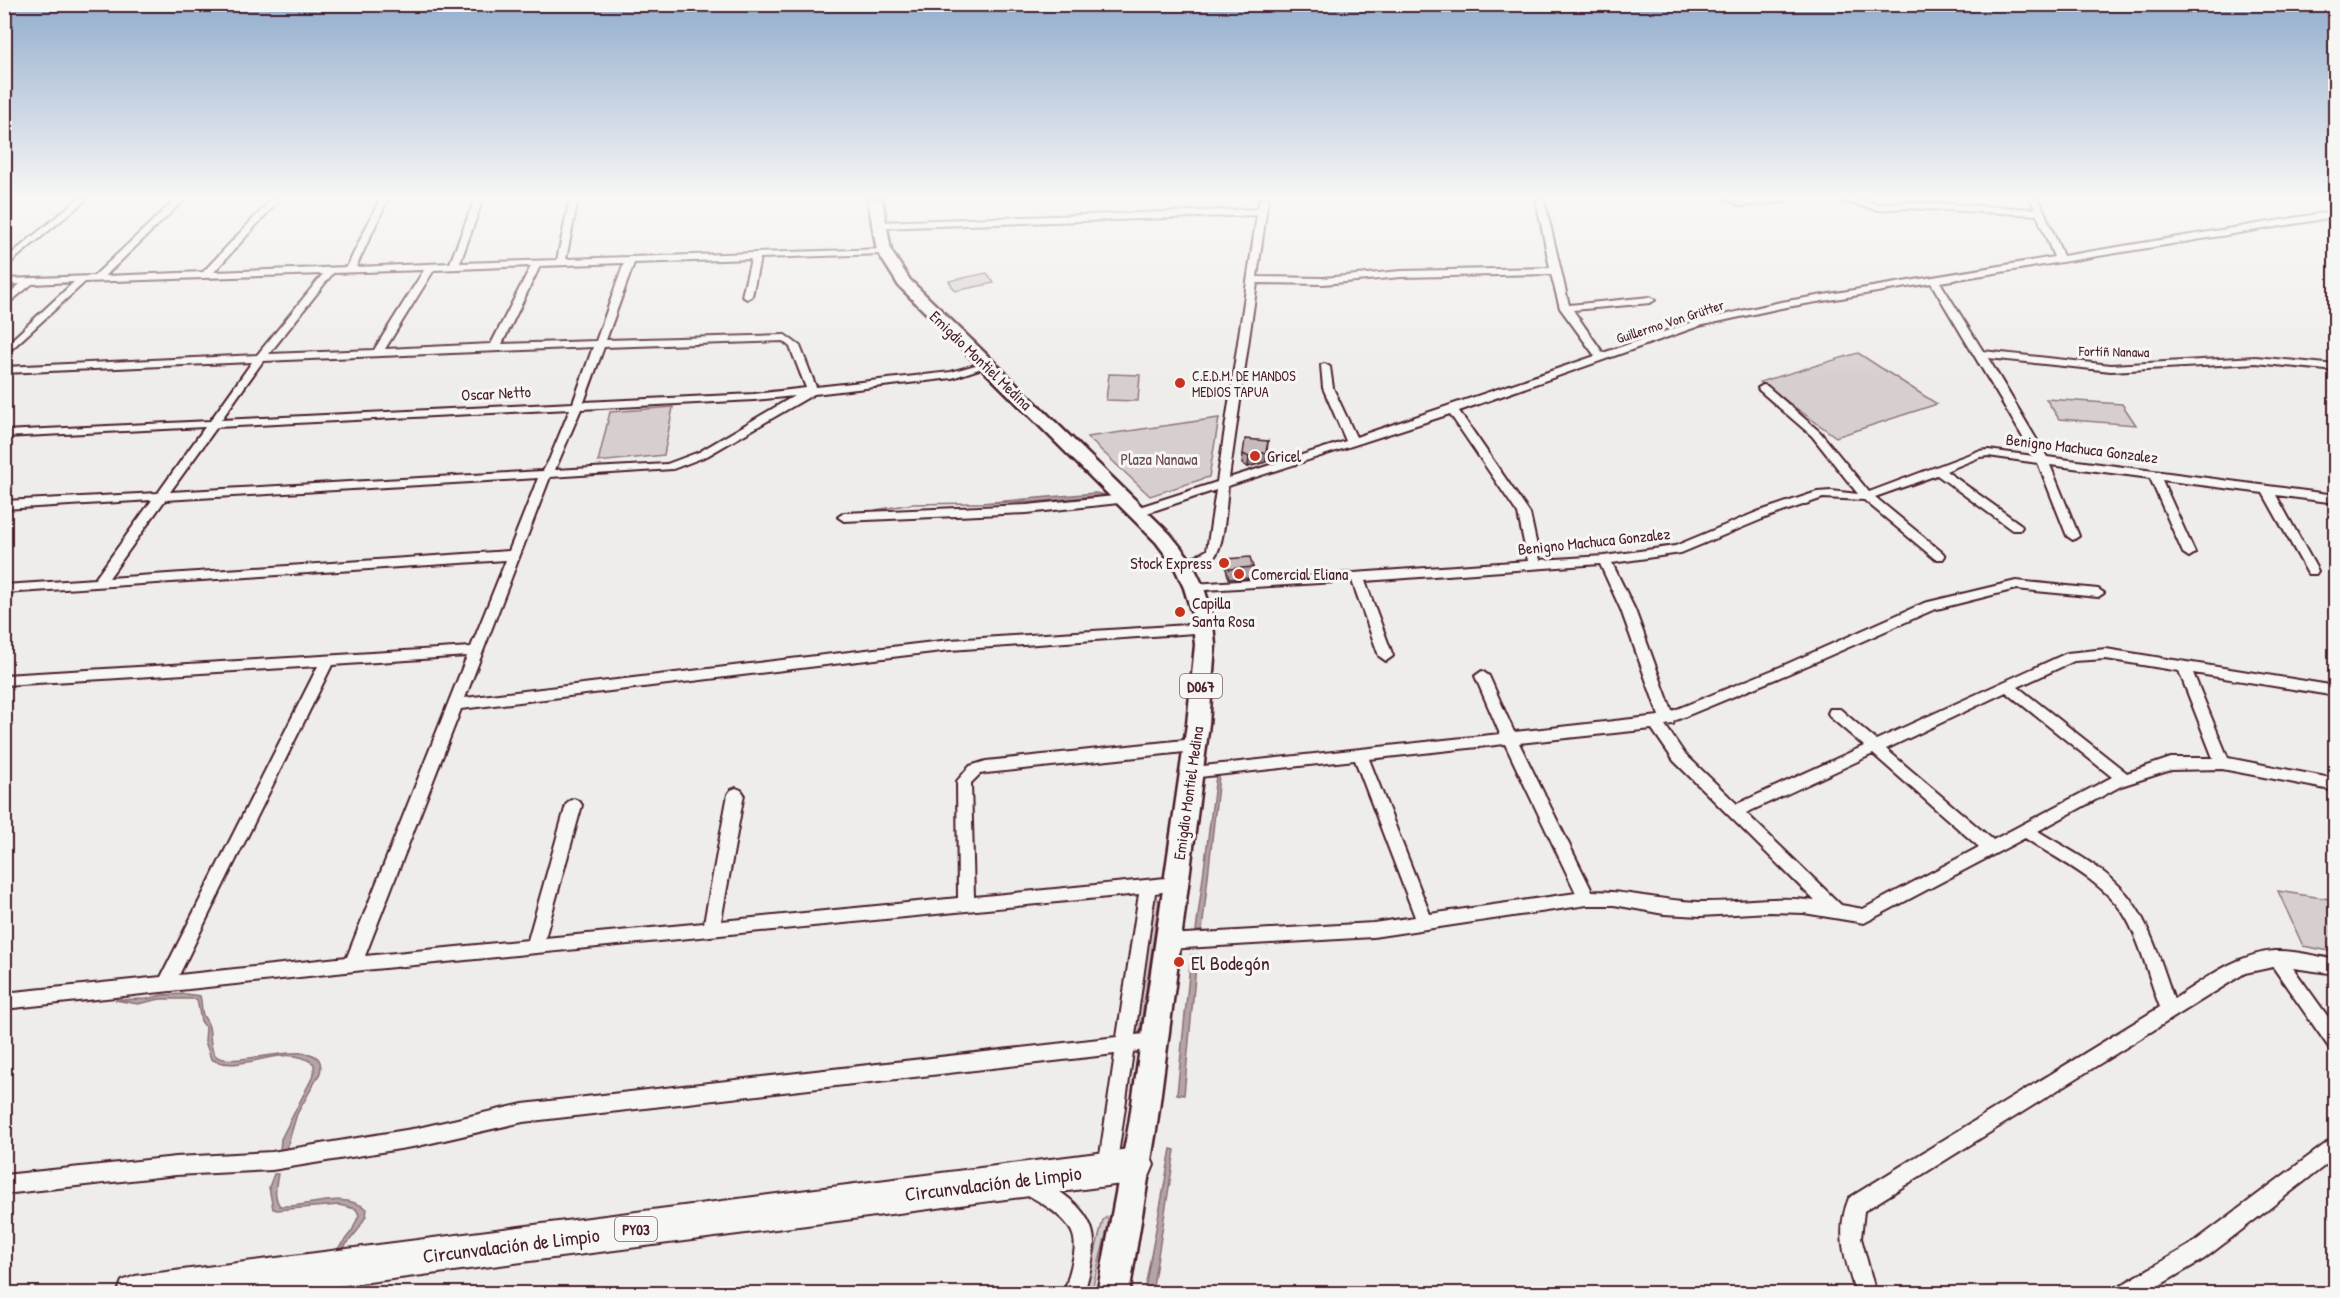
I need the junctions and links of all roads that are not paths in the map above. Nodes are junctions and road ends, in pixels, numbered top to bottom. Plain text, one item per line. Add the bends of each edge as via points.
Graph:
1 (117, 260) edge
2 (220, 260) edge
3 (355, 260) edge
4 (456, 260) edge
5 (630, 260) junction
6 (641, 260) edge
7 (755, 260) edge
8 (889, 260) edge
9 (1255, 260) edge
10 (1553, 260) edge
11 (2056, 260) edge
12 (561, 262) joint
13 (537, 263) junction
14 (454, 266) junction
15 (431, 267) junction
16 (330, 270) junction
17 (350, 270) junction
18 (1556, 271) junction
19 (206, 275) junction
20 (83, 279) junction
21 (96, 279) junction
22 (1252, 280) junction
23 (1934, 280) junction
24 (30, 281) junction
25 (4, 282) edge
26 (747, 296) dead end
27 (1650, 300) dead end
28 (4, 304) edge
29 (1565, 308) junction
30 (601, 344) junction
31 (495, 347) junction
32 (378, 352) junction
33 (4, 353) edge
34 (1980, 354) junction
35 (262, 357) junction
36 (1601, 358) junction
37 (986, 365) junction
38 (1325, 367) dead end
39 (2336, 368) edge
40 (4, 370) edge
41 (1763, 388) dead end
42 (812, 390) junction
43 (577, 406) junction
44 (1452, 410) junction
45 (214, 423) junction
46 (4, 434) edge
47 (1353, 443) junction
48 (2042, 459) junction
49 (1938, 470) junction
50 (2154, 474) junction
51 (544, 476) junction
52 (1223, 483) junction
53 (2267, 489) junction
54 (161, 496) junction
55 (1866, 496) junction
56 (2336, 499) edge
57 (4, 505) edge
58 (1131, 505) junction
59 (844, 517) dead end
60 (2016, 527) dead end
61 (2073, 536) dead end
62 (2189, 554) dead end
63 (513, 555) junction
64 (1939, 556) dead end
65 (1604, 560) junction
66 (1183, 564) junction
67 (1535, 564) junction
68 (2312, 571) dead end
69 (1357, 577) junction
70 (99, 583) junction
71 (1194, 588) junction
72 (4, 589) edge
73 (2098, 593) dead end
74 (1204, 629) junction
75 (476, 651) junction
76 (1386, 656) dead end
77 (328, 660) junction
78 (2184, 667) junction
79 (1482, 676) dead end
80 (4, 680) edge
81 (2006, 685) junction
82 (2336, 691) edge
83 (455, 704) junction
84 (1835, 713) dead end
85 (1662, 721) junction
86 (1510, 740) junction
87 (1194, 745) junction
88 (1873, 747) junction
89 (1361, 756) junction
90 (2222, 763) junction
91 (1190, 772) junction
92 (2123, 778) junction
93 (2336, 785) edge
94 (736, 794) dead end
95 (574, 805) dead end
96 (1735, 812) junction
97 (2025, 830) junction
98 (1992, 849) junction
99 (1176, 884) junction
100 (1148, 886) junction
101 (1587, 898) junction
102 (966, 904) junction
103 (1836, 911) junction
104 (1425, 922) junction
105 (711, 929) junction
106 (1168, 942) junction
107 (535, 946) junction
108 (2276, 958) junction
109 (353, 964) junction
110 (2336, 967) edge
111 (166, 984) junction
112 (4, 1001) edge
113 (2170, 1011) junction
114 (1154, 1041) junction
115 (2336, 1043) edge
116 (1124, 1044) junction
117 (1114, 1121) junction
118 (1143, 1124) junction
119 (2336, 1145) edge
120 (1122, 1167) junction
121 (1019, 1180) junction
122 (4, 1185) edge
123 (135, 1293) edge
124 (1074, 1293) edge
125 (1113, 1293) edge
126 (1866, 1293) edge
127 (2126, 1293) edge

1 - 21 street
2 - 19 street
3 - 17 street
4 - 14 street
5 - 6 street
5 - 12 street
5 - 30 street
7 - 26 street
8 - 37 main road, Emigdio Montiel Medina / D067 via 904,283
9 - 22 street
10 - 18 street
11 - 23 street, Guillermo Von Grütter
12 - 13 street
13 - 14 street
13 - 31 street
14 - 15 street
15 - 17 street
15 - 32 street
16 - 17 street
16 - 19 street
16 - 35 street
18 - 22 street via 1401,273 1341,281
18 - 29 street
19 - 21 street
20 - 21 street
20 - 24 street
20 - 33 street
22 - 52 street
23 - 34 street
23 - 36 street, Guillermo Von Grütter via 1712,319
24 - 25 street
24 - 28 street
27 - 29 street
29 - 36 street
30 - 31 street
30 - 42 street via 785,338 795,346
30 - 43 street
31 - 32 street
32 - 35 street
34 - 39 street, Fortíñ Nanawa via 2111,368 2256,360
34 - 48 street
35 - 40 street
35 - 45 street
36 - 44 street, Guillermo Von Grütter
37 - 42 street, Oscar Netto via 952,375
37 - 58 main road, Emigdio Montiel Medina / D067
38 - 47 street via 1328,388
41 - 55 street via 1816,434
42 - 43 street, Oscar Netto via 754,397
42 - 51 street via 689,461 669,467
43 - 45 street, Oscar Netto
43 - 51 street via 555,460
44 - 47 street, Guillermo Von Grütter
44 - 67 street via 1524,514
45 - 46 street, Oscar Netto
45 - 54 street
47 - 52 street, Guillermo Von Grütter
48 - 49 street, Benigno Machuca Gonzalez via 1978,454
48 - 50 street, Benigno Machuca Gonzalez
48 - 61 street
49 - 55 street, Benigno Machuca Gonzalez
49 - 60 street
50 - 53 street, Benigno Machuca Gonzalez
50 - 62 street
51 - 54 street
51 - 63 street
52 - 58 street, Guillermo Von Grütter
52 - 66 street via 1213,550 1203,560
53 - 56 street, Benigno Machuca Gonzalez
53 - 68 street
54 - 57 street
54 - 70 street
55 - 64 street
55 - 65 street, Benigno Machuca Gonzalez via 1845,499 1824,494 1677,550
58 - 59 street, Guillermo Von Grütter
58 - 66 main road, Emigdio Montiel Medina / D067
63 - 70 street
63 - 75 street
65 - 67 street, Benigno Machuca Gonzalez
65 - 85 street via 1628,610
66 - 71 main road, Emigdio Montiel Medina / D067
67 - 69 street, Benigno Machuca Gonzalez
69 - 71 street, Benigno Machuca Gonzalez
69 - 76 street
70 - 72 street
71 - 74 main road, Emigdio Montiel Medina / D067
73 - 85 street via 2016,585 1929,606
74 - 83 street via 950,645
74 - 87 main road, Emigdio Montiel Medina / D067
75 - 77 street
75 - 83 street
77 - 80 street
77 - 111 street
78 - 81 street via 2090,654 2061,659
78 - 82 street
78 - 90 street
79 - 86 street
81 - 88 street
81 - 92 street
83 - 109 street
84 - 88 street
85 - 86 street
85 - 96 street via 1679,757
86 - 89 street
86 - 101 street
87 - 91 main road, Emigdio Montiel Medina / D067
87 - 102 street via 975,770 963,781
88 - 96 street
88 - 98 street
89 - 91 street
89 - 104 street
90 - 92 street via 2171,764
90 - 93 street
91 - 99 main road, Emigdio Montiel Medina / D067
92 - 97 street
94 - 105 street
95 - 107 street
96 - 103 street
97 - 98 street
97 - 113 street via 2103,884 2127,907
98 - 103 street via 1874,913 1864,916
99 - 100 street
99 - 106 main road, Emigdio Montiel Medina / D067
100 - 102 street
100 - 116 street
101 - 103 street via 1692,909 1770,905
101 - 104 street
102 - 105 street
104 - 106 street via 1373,930
105 - 107 street
106 - 114 main road, Emigdio Montiel Medina / D067
107 - 109 street
108 - 110 street
108 - 113 street via 2240,967
108 - 115 street
109 - 111 street
111 - 112 street
113 - 126 street via 1856,1205 1850,1219 1850,1241
114 - 116 street
114 - 118 main road, Emigdio Montiel Medina / D067
116 - 117 street
116 - 122 street via 523,1113 418,1137 272,1161 176,1166
117 - 118 street
117 - 120 street
118 - 120 main road, Emigdio Montiel Medina / D067
119 - 127 street via 2197,1252
120 - 121 highway, Circunvalación de Limpio / PY03
120 - 125 main road, Emigdio Montiel Medina / D067
121 - 123 highway, Circunvalación de Limpio / PY03
121 - 124 street via 1057,1201 1082,1227 1084,1246

